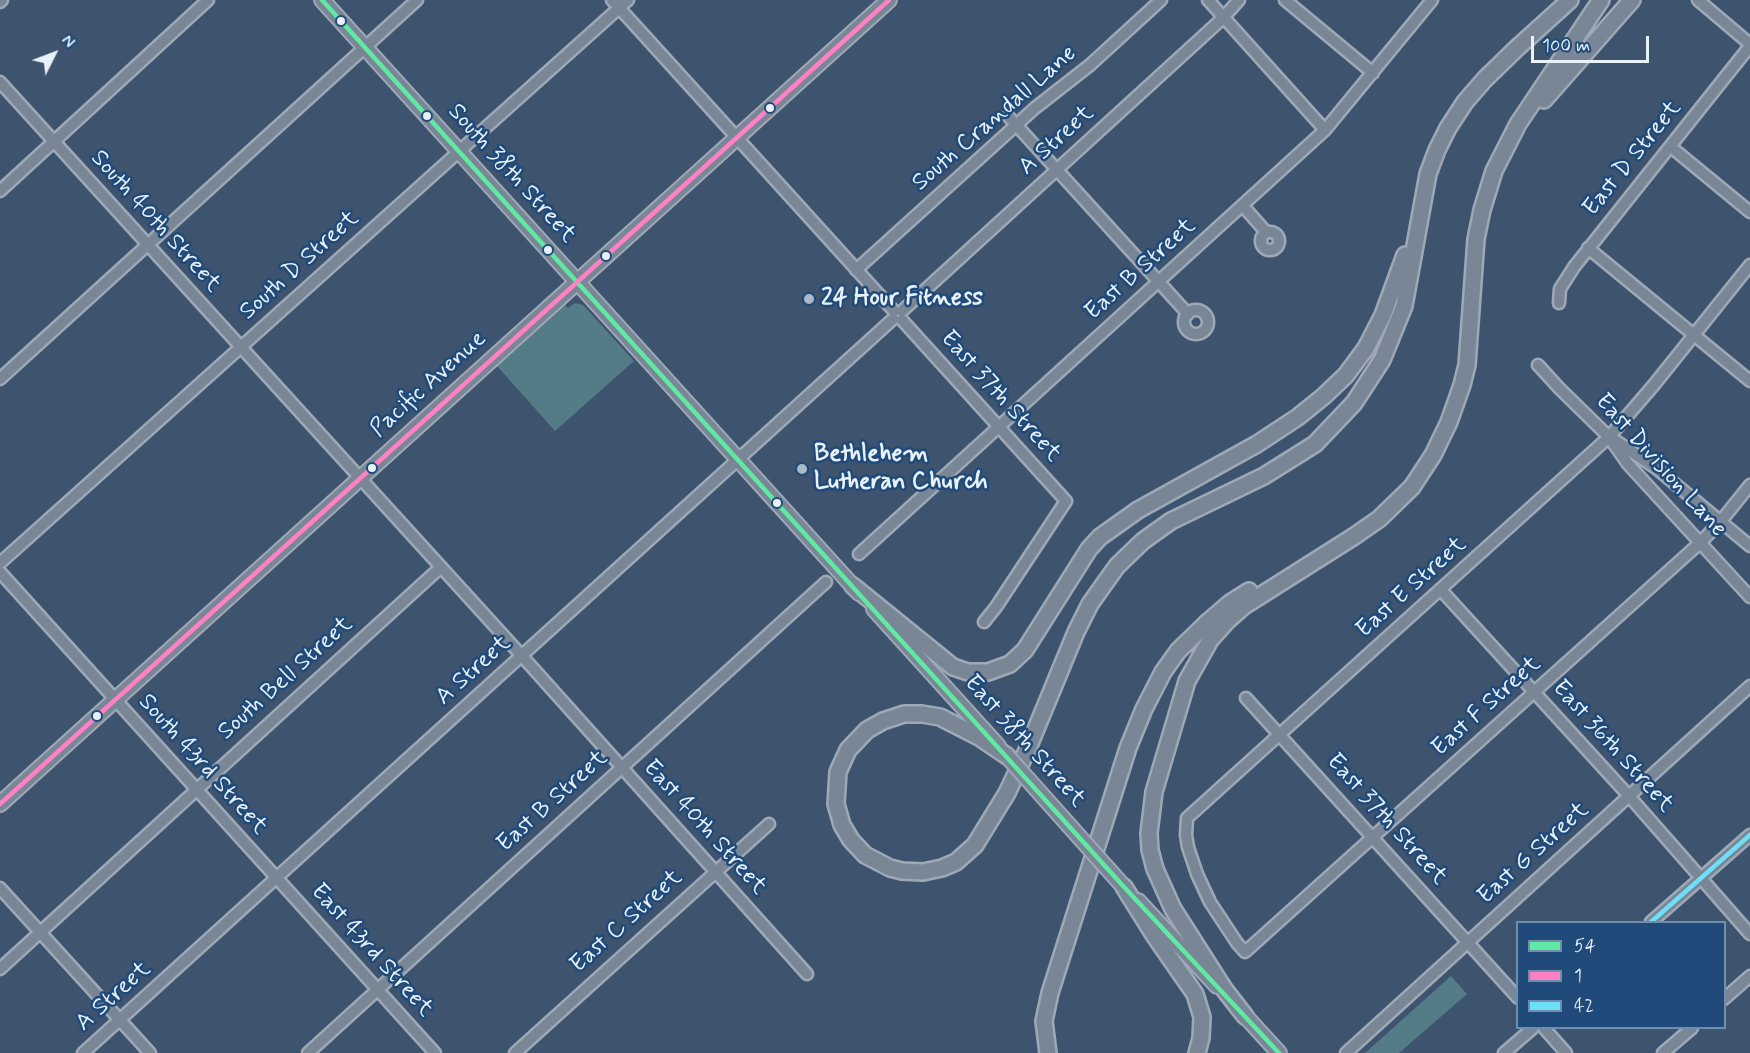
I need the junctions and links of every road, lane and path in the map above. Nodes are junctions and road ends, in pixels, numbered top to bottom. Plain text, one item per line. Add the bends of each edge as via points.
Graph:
1 (208, 0) edge
2 (322, 0) edge
3 (417, 0) edge
4 (889, 0) edge
5 (1161, 0) edge
6 (1208, 0) edge
7 (1239, 0) edge
8 (1284, 0) edge
9 (1432, 0) edge
10 (1564, 0) edge
11 (1570, 0) edge
12 (1601, 0) edge
13 (1632, 0) edge
14 (1698, 0) edge
15 (619, 3) edge
16 (1223, 18) junction
17 (1540, 26) junction
18 (1750, 45) edge
19 (365, 47) junction
20 (1373, 73) junction
21 (0, 82) edge
22 (1008, 116) dead end
23 (1017, 125) junction
24 (1325, 130) junction
25 (736, 137) junction
26 (1508, 141) junction
27 (54, 142) junction
28 (1671, 147) junction
29 (460, 152) junction
30 (1057, 170) junction
31 (0, 191) edge
32 (1423, 198) junction
33 (1243, 206) junction
34 (1750, 212) edge
35 (1266, 232) dead end
36 (148, 245) junction
37 (1588, 248) junction
38 (1750, 265) edge
39 (856, 270) junction
40 (578, 280) junction
41 (1160, 282) junction
42 (1559, 303) dead end
43 (1188, 314) dead end
44 (898, 315) junction
45 (1694, 334) junction
46 (241, 347) junction
47 (1538, 365) dead end
48 (0, 379) edge
49 (1750, 381) edge
50 (999, 427) junction
51 (1609, 437) junction
52 (738, 459) junction
53 (360, 478) junction
54 (1750, 485) edge
55 (1721, 521) junction
56 (1353, 537) junction
57 (1701, 542) junction
58 (1750, 546) edge
59 (859, 554) dead end
60 (0, 563) edge
61 (441, 567) junction
62 (0, 572) edge
63 (826, 582) dead end
64 (853, 586) junction
65 (1441, 590) junction
66 (1750, 597) edge
67 (984, 622) dead end
68 (522, 656) junction
69 (1750, 686) edge
70 (1534, 693) junction
71 (1246, 698) dead end
72 (115, 700) junction
73 (1281, 735) junction
74 (1007, 756) junction
75 (622, 768) junction
76 (196, 789) junction
77 (1629, 796) junction
78 (0, 804) edge
79 (769, 824) dead end
80 (1750, 835) edge
81 (1373, 838) junction
82 (715, 871) junction
83 (276, 878) junction
84 (1701, 878) junction
85 (1124, 886) junction
86 (0, 888) edge
87 (1652, 921) edge
88 (40, 933) junction
89 (1750, 934) edge
90 (1468, 942) junction
91 (1245, 952) joint
92 (0, 969) edge
93 (807, 974) dead end
94 (1750, 976) edge
95 (378, 990) junction
96 (1516, 996) edge
97 (1726, 998) edge
98 (1245, 1016) junction
99 (120, 1019) junction
100 (1532, 1029) edge
101 (1545, 1029) edge
102 (1691, 1029) edge
103 (83, 1053) edge
104 (150, 1053) edge
105 (308, 1053) edge
106 (435, 1053) edge
107 (515, 1053) edge
108 (1048, 1053) edge
109 (1197, 1053) edge
110 (1279, 1053) edge
111 (1346, 1053) edge
112 (1504, 1053) edge
113 (1566, 1053) edge
114 (1664, 1053) edge

1 - 27 street
2 - 19 main road, South 38th Street
3 - 19 street
4 - 25 main road, Pacific Avenue
5 - 23 street, South Crandall Lane
6 - 16 street
7 - 16 street, A Street
8 - 20 street
9 - 20 street, East B Street
10 - 17 highway
11 - 17 highway
12 - 26 highway
13 - 26 highway
14 - 18 street
15 - 25 street, East 37th Street
15 - 29 street, South D Street
16 - 24 street
16 - 30 street, A Street
17 - 32 highway via 1485,79 1453,119 1437,150
18 - 28 street, East D Street
19 - 29 main road, South 38th Street
19 - 36 street
20 - 24 street, East B Street
21 - 27 street, South 40th Street
22 - 23 street
23 - 30 street
23 - 39 street, South Crandall Lane
24 - 33 street, East B Street
25 - 39 street, East 37th Street
25 - 40 main road, Pacific Avenue
26 - 56 highway via 1482,210 1476,239 1467,365 1449,422 1412,487 1379,519
27 - 31 street
27 - 36 street, South 40th Street
28 - 34 street
28 - 37 street, East D Street
29 - 40 main road, South 38th Street
29 - 46 street, South D Street
30 - 41 street
30 - 44 street, A Street
32 - 64 highway via 1383,315 1346,375 1298,417 1138,510 1100,537 1025,650 1010,664 988,672 953,667
32 - 74 highway via 1404,306 1382,360 1364,389 1315,444 1264,476 1171,521 1117,566 1090,603 1007,793 970,851 956,862 934,870 902,871 865,855 842,825 836,795 838,772 845,756 867,730 883,721 904,714 940,717
33 - 35 street
33 - 41 street, East B Street
36 - 46 street, South 40th Street
36 - 48 street
37 - 42 street, East D Street via 1562,285
37 - 45 street
38 - 45 street, East E Street
39 - 44 street, East 37th Street
40 - 52 main road, South 38th Street
40 - 53 main road, Pacific Avenue
41 - 43 street
41 - 50 street, East B Street
44 - 50 street, East 37th Street
44 - 52 street, A Street
45 - 49 street
45 - 51 street, East E Street
46 - 53 street, South 40th Street
46 - 60 street, South D Street
47 - 51 street, East Division Lane
50 - 59 street, East B Street
50 - 67 street, East 37th Street via 1066,501
51 - 55 street
51 - 57 street, East Division Lane via 1628,464
51 - 65 street, East E Street
52 - 64 main road, East 38th Street
52 - 68 street, A Street
53 - 61 street, South 40th Street
53 - 72 main road, Pacific Avenue
54 - 55 street, East F Street
55 - 57 street, East F Street
55 - 58 street
56 - 98 highway via 1244,606 1210,640 1187,681 1154,792 1150,850 1163,890 1188,934
56 - 108 highway via 1230,603 1178,651 1163,672 1128,748 1048,999 1044,1021
57 - 66 street, East Division Lane
57 - 70 street, East F Street
61 - 68 street, South 40th Street
61 - 76 street, South Bell Street
62 - 72 street, South 43rd Street
63 - 75 street, East B Street
64 - 74 main road, East 38th Street
65 - 70 street, East 36th Street
65 - 73 street, East E Street
68 - 75 street, East 40th Street
68 - 83 street, A Street
69 - 77 street, East G Street
70 - 77 street, East 36th Street
70 - 81 street, East F Street
71 - 73 street, East 37th Street
72 - 76 street, South 43rd Street
72 - 78 main road, Pacific Avenue
73 - 81 street, East 37th Street
73 - 91 street, East E Street via 1188,818 1187,841 1197,874 1210,902
74 - 85 main road, East 38th Street, bridge
75 - 82 street, East 40th Street
75 - 95 street, East B Street
76 - 83 street, South 43rd Street
76 - 88 street, South Bell Street
77 - 84 street, East 36th Street
77 - 90 street, East G Street
79 - 82 street, East C Street
80 - 84 street
81 - 90 street, East 37th Street
81 - 91 street, East F Street
82 - 93 street, East 40th Street
82 - 107 street, East C Street
83 - 95 street, East 43rd Street
83 - 99 street, A Street
84 - 87 street
84 - 89 street, East 36th Street
85 - 98 main road, East 38th Street
85 - 109 highway via 1195,994 1202,1017
86 - 88 street
88 - 92 street, South Bell Street
88 - 99 street
90 - 96 street, East 37th Street
90 - 111 street, East G Street
94 - 97 street
95 - 105 street, East B Street
95 - 106 street, East 43rd Street
98 - 110 main road, East 38th Street
99 - 103 street, A Street
99 - 104 street
100 - 112 street
101 - 113 street
102 - 114 street

